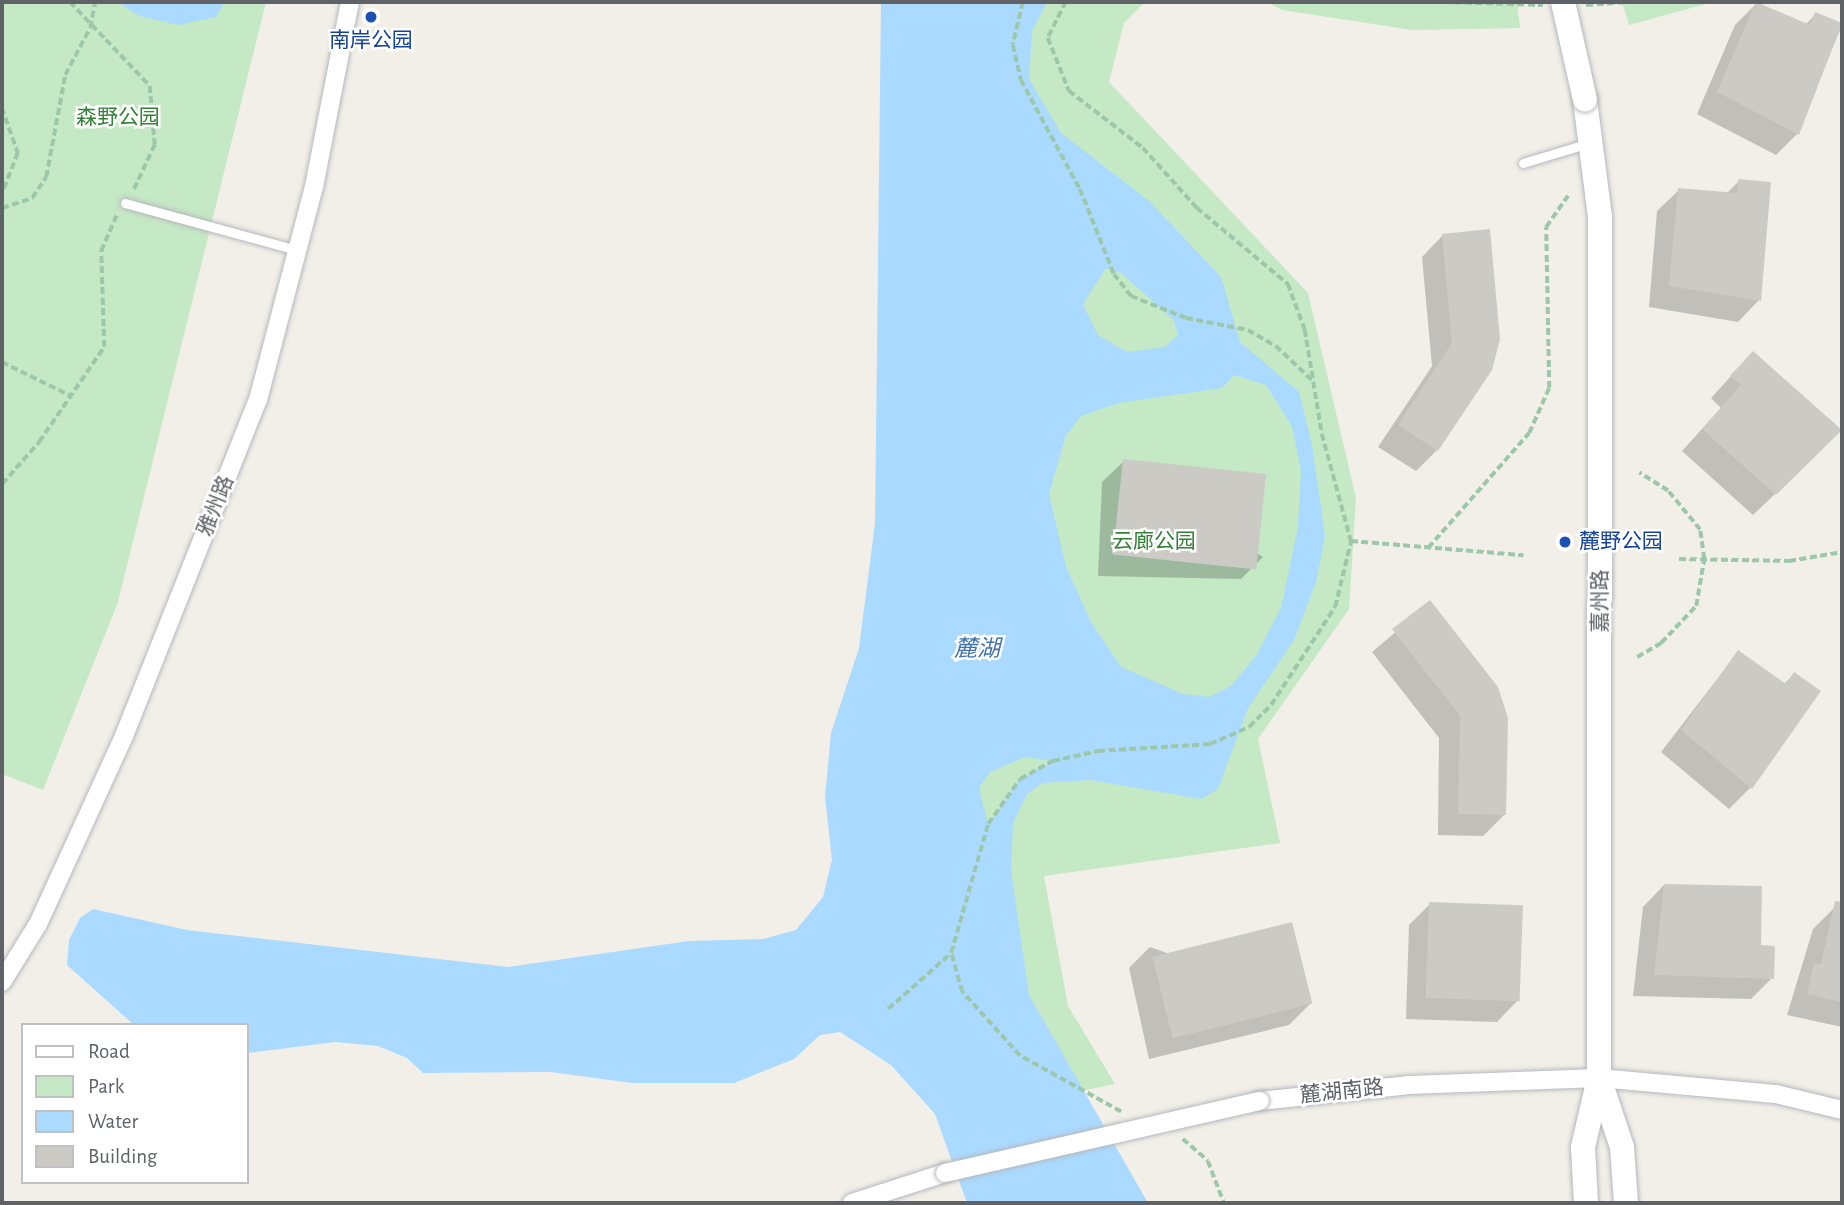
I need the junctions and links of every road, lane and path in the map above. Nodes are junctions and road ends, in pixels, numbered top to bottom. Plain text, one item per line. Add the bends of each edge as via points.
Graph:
1 (70, 2) edge
2 (95, 2) edge
3 (350, 2) edge
4 (1023, 2) edge
5 (1066, 2) edge
6 (1444, 2) edge
7 (1628, 2) edge
8 (1564, 4) edge
9 (90, 28) junction
10 (2, 108) edge
11 (1591, 143) junction
12 (1522, 163) dead end
13 (2, 194) edge
14 (1568, 196) dead end
15 (125, 203) junction
16 (2, 208) edge
17 (298, 250) junction
18 (2, 362) edge
19 (1314, 382) junction
20 (71, 397) junction
21 (1639, 473) dead end
22 (2, 484) edge
23 (1351, 541) junction
24 (1428, 548) junction
25 (1842, 552) edge
26 (1523, 555) dead end
27 (1679, 559) dead end
28 (1704, 559) junction
29 (1637, 657) dead end
30 (951, 953) junction
31 (2, 982) edge
32 (888, 1009) dead end
33 (1599, 1079) junction
34 (1842, 1110) edge
35 (1130, 1116) dead end
36 (1177, 1134) dead end
37 (852, 1203) edge
38 (1224, 1203) edge
39 (1586, 1203) edge
40 (1626, 1203) edge

1 - 9 path
2 - 9 path
3 - 17 street, 雅州路
4 - 19 path via 1013,45 1021,80 1080,189 1114,274 1131,296 1186,318 1248,330 1276,346
5 - 19 path via 1048,38 1069,91 1143,148 1197,208 1287,284 1305,330
6 - 8 path
7 - 8 path
8 - 11 street, 嘉州路, bridge
9 - 15 path via 124,52 150,86 156,111 155,145
9 - 16 path via 65,75 46,177 32,198
10 - 13 path via 18,153
11 - 12 lane
11 - 33 street, 嘉州路 via 1600,217 1602,373
14 - 24 path via 1546,227 1549,388 1529,433
15 - 17 lane
15 - 20 path via 101,251 104,347
17 - 31 street, 雅州路 via 258,400 130,723 38,924
18 - 20 path
19 - 23 path
20 - 22 path
21 - 28 path via 1668,491 1700,530
23 - 24 path
23 - 30 path via 1335,607 1271,705 1249,727 1210,744 1169,751 1075,756 1020,779 988,824
24 - 26 path
25 - 28 path via 1789,561
27 - 28 path
28 - 29 path via 1696,606 1661,643
30 - 32 path
30 - 35 path via 962,992 1020,1056
33 - 34 street, 麓湖南路 via 1776,1094
33 - 37 street, 麓湖南路, bridge via 1409,1084 1260,1101 945,1173
33 - 39 street, 嘉州路 via 1583,1147
33 - 40 street, 嘉州路 via 1622,1147
36 - 38 path via 1208,1161

